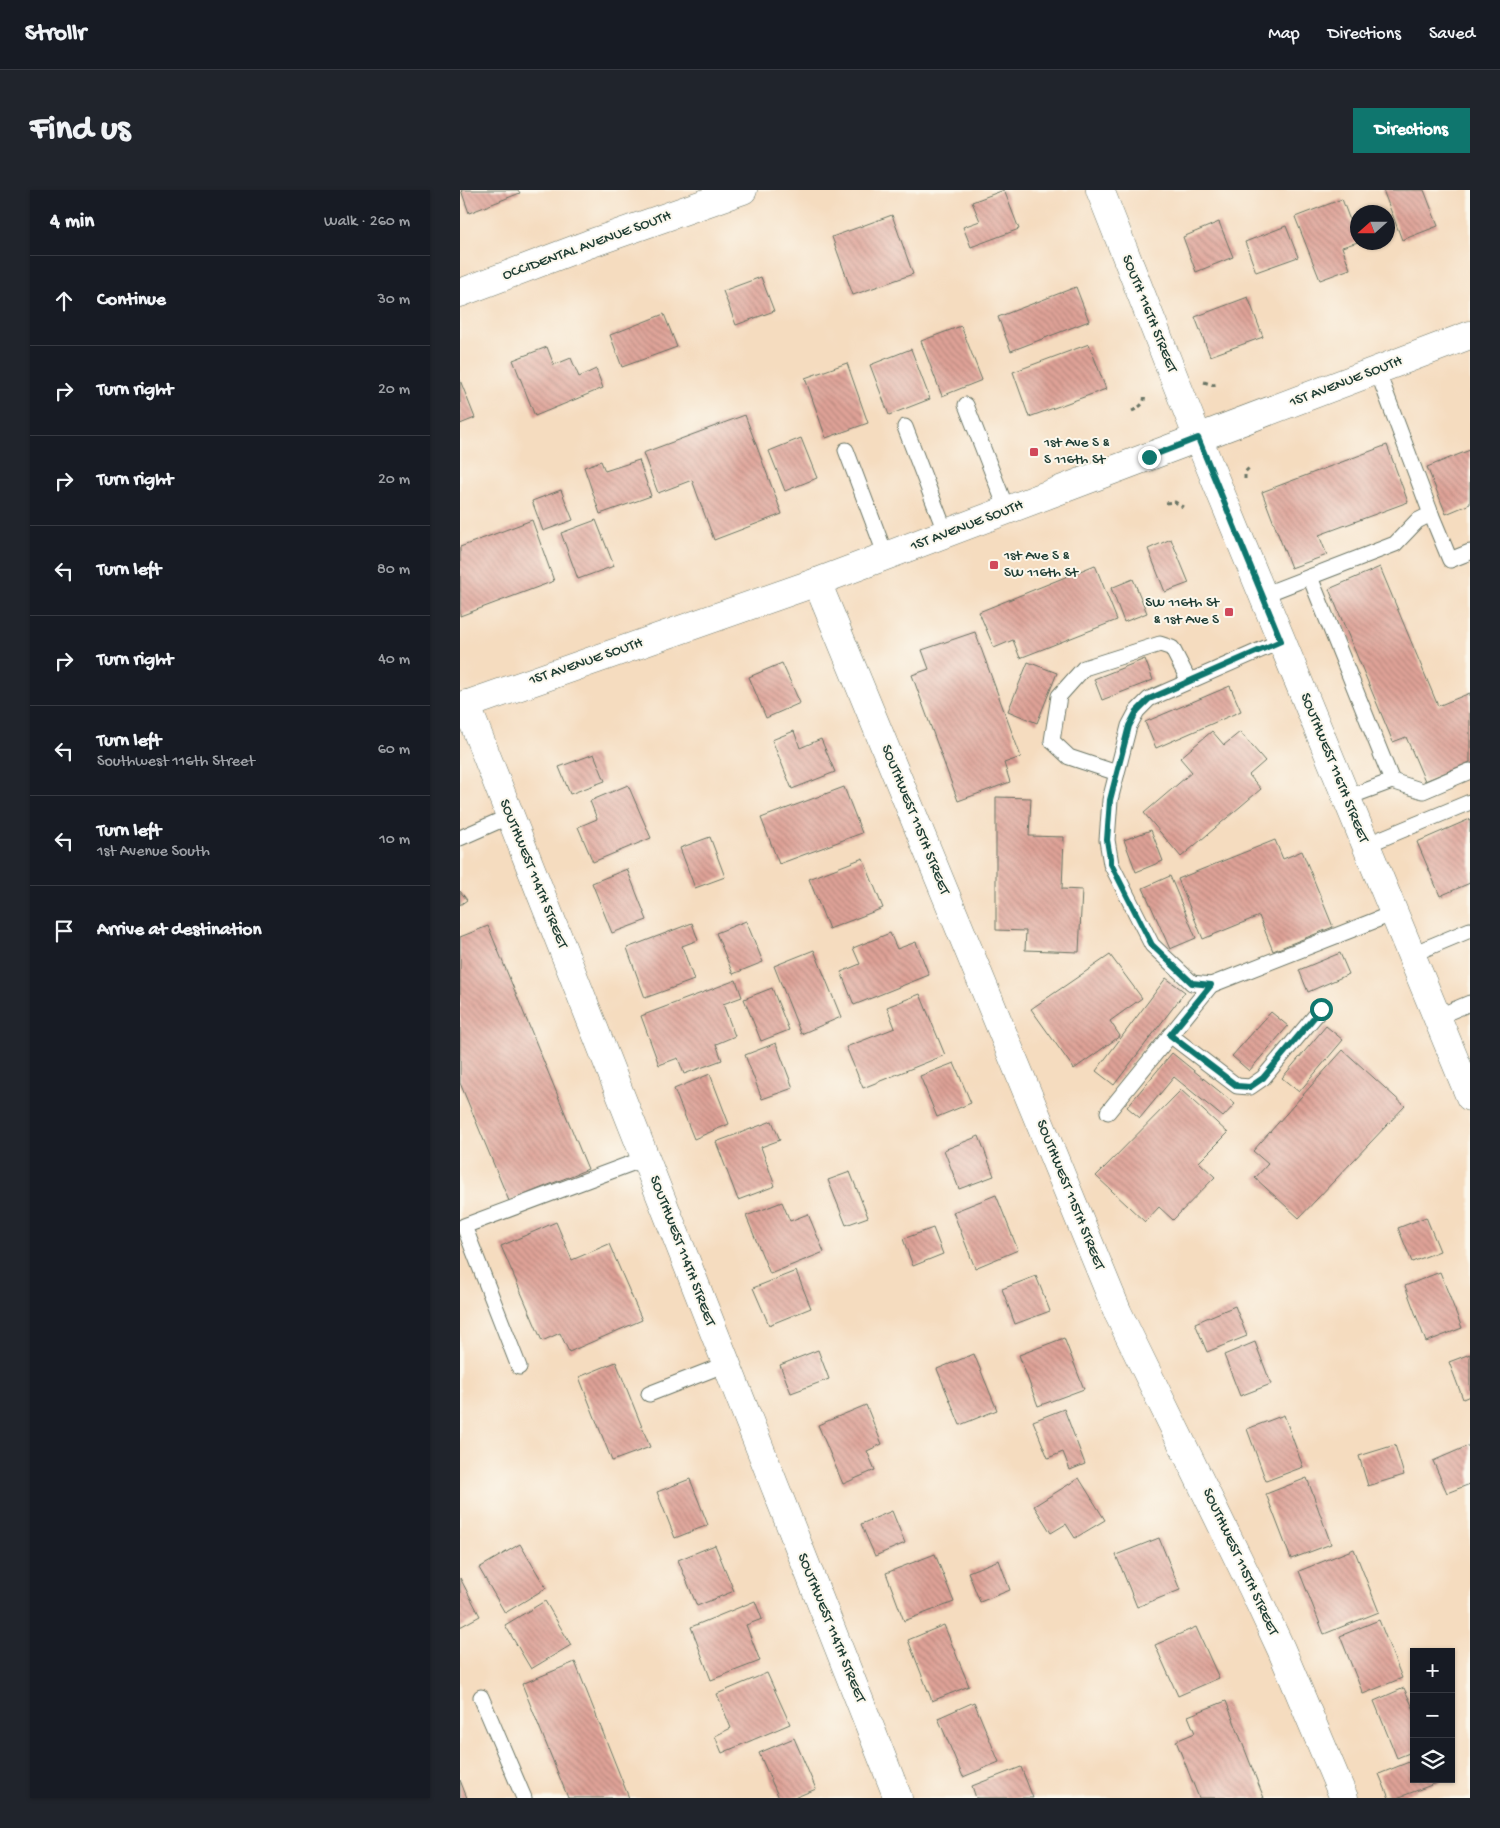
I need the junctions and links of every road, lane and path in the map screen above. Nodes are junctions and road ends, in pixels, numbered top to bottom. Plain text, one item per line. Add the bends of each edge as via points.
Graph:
1 (743, 190) edge
2 (1100, 190) edge
3 (460, 293) edge
4 (1470, 335) edge
5 (1377, 370) junction
6 (1201, 378) dead end
7 (1219, 384) dead end
8 (1144, 394) dead end
9 (966, 405) dead end
10 (1132, 411) dead end
11 (905, 427) dead end
12 (1198, 438) junction
13 (846, 450) dead end
14 (1250, 467) dead end
15 (1246, 484) dead end
16 (1166, 503) dead end
17 (1183, 507) dead end
18 (1007, 510) junction
19 (1431, 514) junction
20 (946, 534) junction
21 (1470, 552) edge
22 (886, 556) junction
23 (1310, 577) junction
24 (817, 582) junction
25 (1263, 595) junction
26 (1281, 641) junction
27 (1189, 681) junction
28 (463, 705) edge
29 (1470, 771) edge
30 (1117, 773) junction
31 (1392, 781) junction
32 (1346, 798) junction
33 (1470, 802) edge
34 (510, 816) junction
35 (460, 838) edge
36 (1366, 845) junction
37 (1394, 913) junction
38 (1470, 930) edge
39 (1410, 955) junction
40 (1211, 985) junction
41 (1470, 1003) edge
42 (1321, 1009) dead end
43 (1437, 1017) junction
44 (1170, 1035) junction
45 (1470, 1097) edge
46 (1108, 1112) dead end
47 (646, 1158) junction
48 (726, 1364) junction
49 (519, 1367) dead end
50 (649, 1394) dead end
51 (481, 1697) dead end
52 (524, 1798) edge
53 (898, 1798) edge
54 (1344, 1798) edge

1 - 3 street, OCCIDENTAL AVENUE SOUTH
2 - 12 street, SOUTH 116TH STREET
4 - 5 street, 1ST AVENUE SOUTH
5 - 12 street, 1ST AVENUE SOUTH
5 - 19 lane
6 - 7 path via 1208,384
8 - 10 path via 1144,402
9 - 18 lane
11 - 20 lane
12 - 18 street, 1ST AVENUE SOUTH
12 - 25 street, SOUTHWEST 116TH STREET
13 - 22 lane
14 - 15 path via 1245,472
16 - 17 path via 1175,502
18 - 20 street, 1ST AVENUE SOUTH
19 - 21 lane via 1450,560
19 - 23 lane via 1417,521 1395,544
20 - 22 street, 1ST AVENUE SOUTH
22 - 24 street, 1ST AVENUE SOUTH
23 - 25 lane
23 - 31 lane
24 - 28 street, 1ST AVENUE SOUTH
24 - 54 street, SOUTHWEST 115TH STREET via 1118,1313 1249,1580
25 - 26 street, SOUTHWEST 116TH STREET
26 - 27 lane
26 - 32 street, SOUTHWEST 116TH STREET
27 - 30 lane via 1149,699 1137,711 1129,726
27 - 30 lane via 1172,648 1160,644 1084,668 1059,696 1052,741 1069,757
28 - 34 street, SOUTHWEST 114TH STREET
29 - 31 lane via 1423,791
30 - 40 lane via 1110,800 1107,840 1111,864 1152,945 1192,983
31 - 32 lane
32 - 36 street, SOUTHWEST 116TH STREET
33 - 36 lane
34 - 35 lane
34 - 47 street, SOUTHWEST 114TH STREET
36 - 37 street, SOUTHWEST 116TH STREET
37 - 39 street, SOUTHWEST 116TH STREET
37 - 40 lane
38 - 39 lane
39 - 43 street, SOUTHWEST 116TH STREET
40 - 44 lane
41 - 43 lane
42 - 44 lane via 1263,1078 1250,1087 1237,1086
43 - 45 street, SOUTHWEST 116TH STREET
44 - 46 lane
47 - 48 street, SOUTHWEST 114TH STREET
47 - 49 lane via 464,1226
48 - 50 lane
48 - 53 street, SOUTHWEST 114TH STREET
51 - 52 lane

